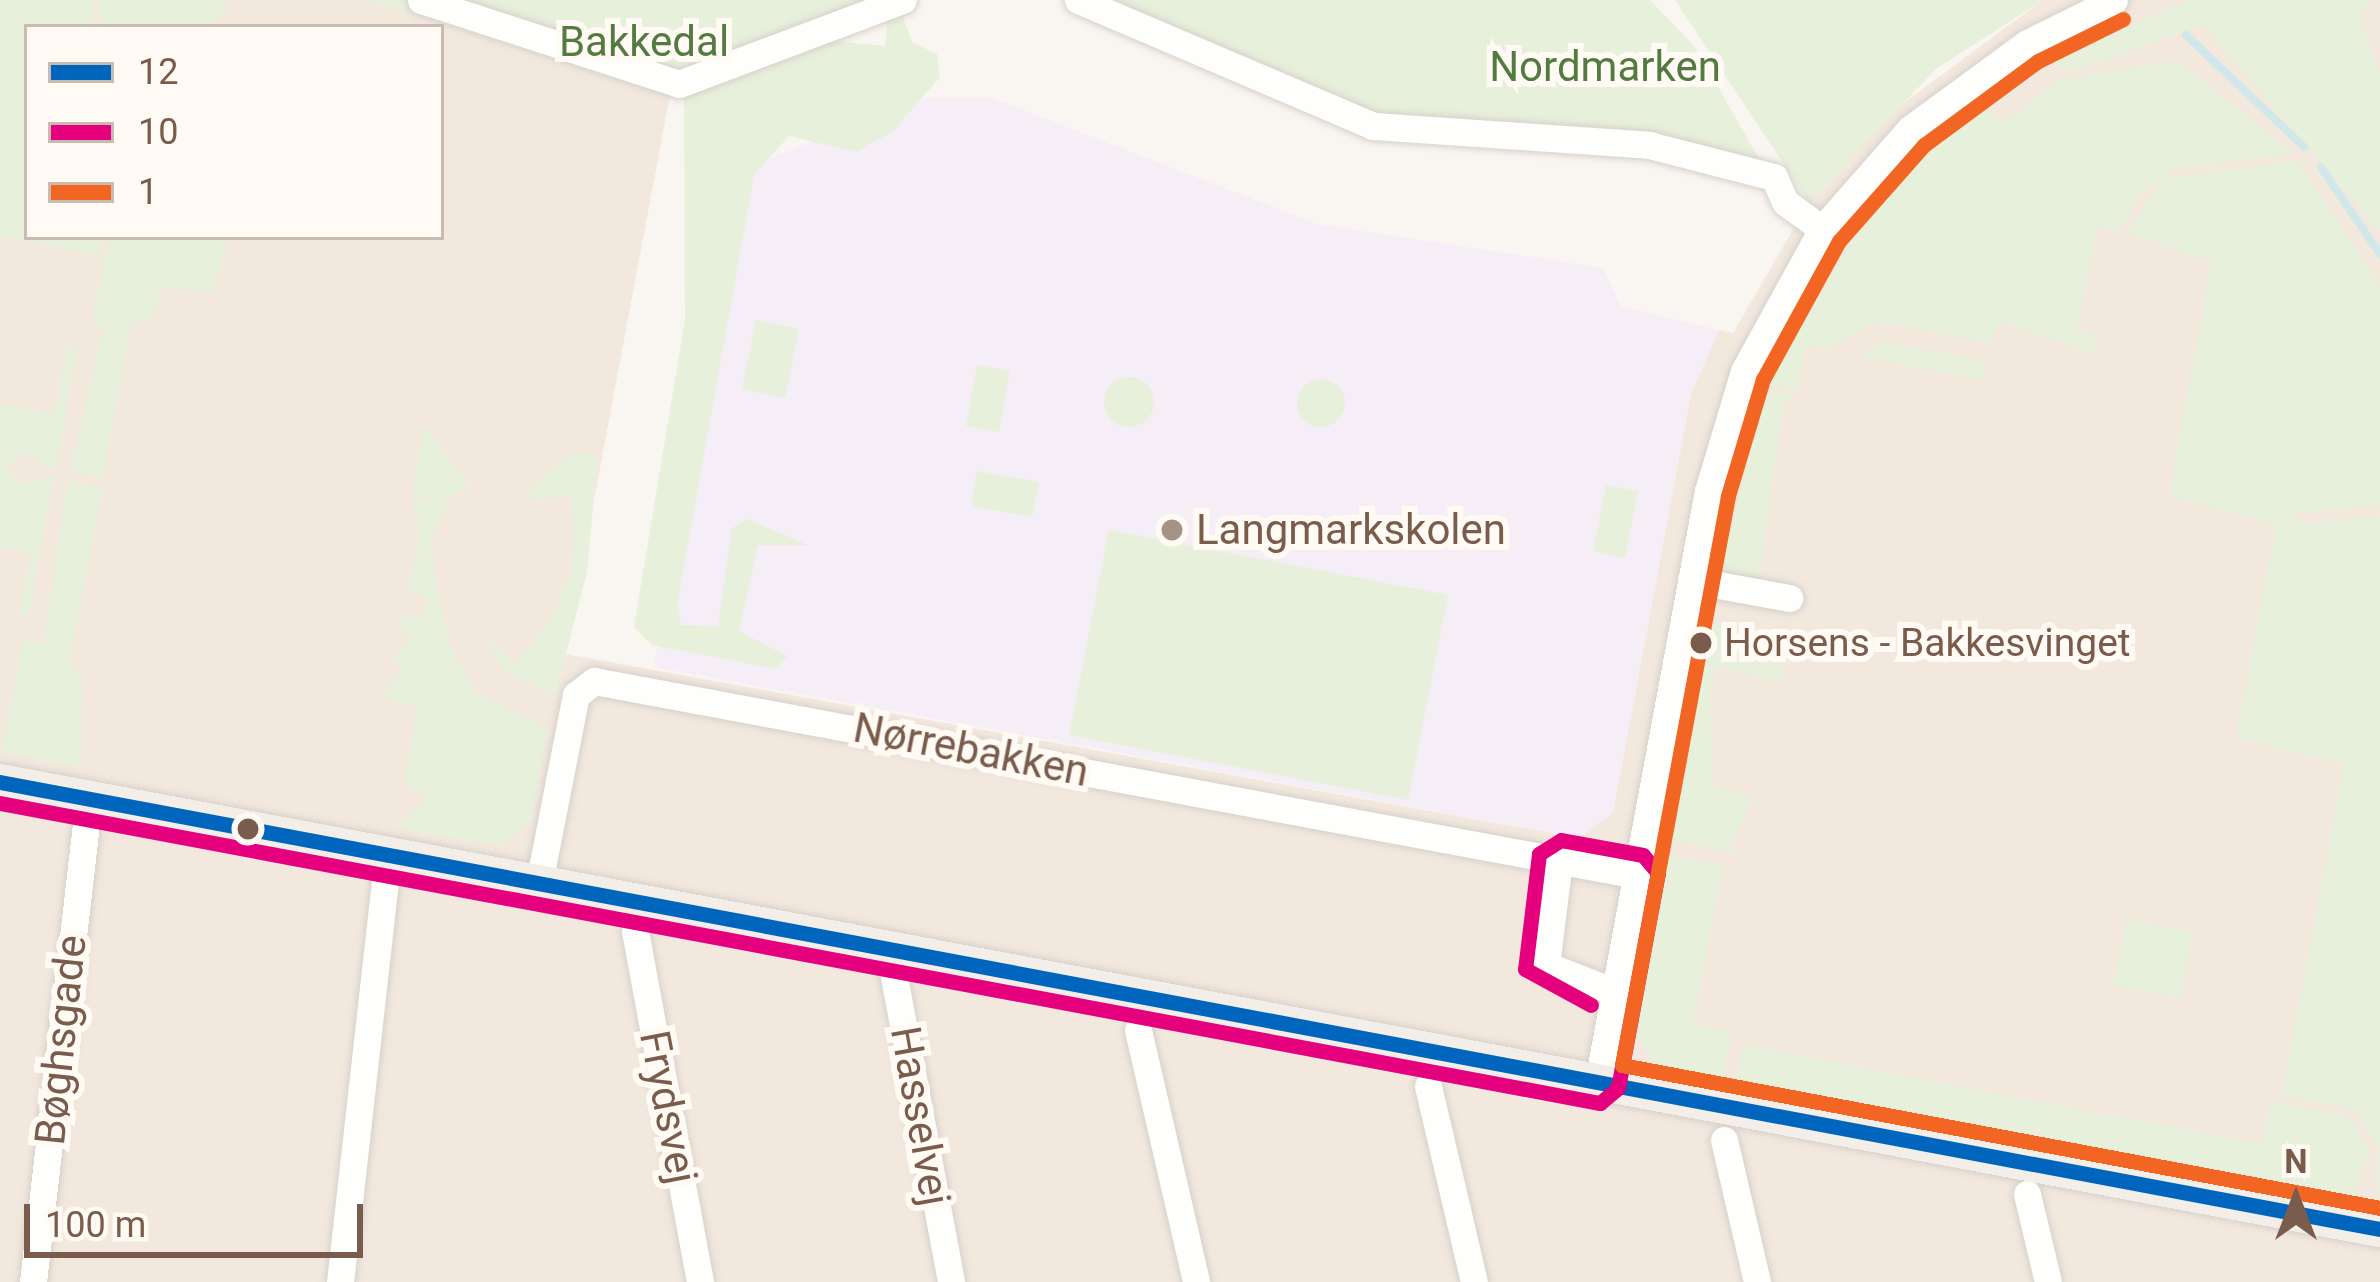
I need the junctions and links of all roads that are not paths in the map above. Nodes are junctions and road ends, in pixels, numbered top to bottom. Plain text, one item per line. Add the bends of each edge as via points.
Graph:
1 (421, 0) edge
2 (903, 0) edge
3 (1078, 0) edge
4 (2114, 0) edge
5 (1822, 229) junction
6 (1691, 580) junction
7 (1789, 598) dead end
8 (0, 782) edge
9 (89, 798) junction
10 (1559, 861) junction
11 (1636, 875) junction
12 (386, 883) dead end
13 (539, 883) junction
14 (635, 932) dead end
15 (890, 950) junction
16 (1615, 992) junction
17 (1138, 1030) dead end
18 (1598, 1082) junction
19 (1428, 1086) dead end
20 (1724, 1140) dead end
21 (2027, 1194) dead end
22 (2380, 1229) edge
23 (33, 1282) edge
24 (340, 1282) edge
25 (700, 1282) edge
26 (951, 1282) edge
27 (1196, 1282) edge
28 (1474, 1282) edge
29 (1757, 1282) edge
30 (2048, 1282) edge

1 - 2 street via 679,84
3 - 5 street via 1372,126 1648,145 1774,177 1785,202
4 - 5 street via 1967,82
5 - 6 street via 1744,371
6 - 7 street
6 - 11 street
8 - 9 main road
9 - 13 main road
9 - 23 street, Bøghsgade
10 - 11 street, Nørrebakken
10 - 13 street, Nørrebakken via 594,681 576,695
10 - 16 street via 1546,965
11 - 16 street
12 - 24 street
13 - 15 main road
14 - 25 street, Frydsvej
15 - 18 main road
15 - 26 street, Hasselvej
16 - 18 street
17 - 27 street
18 - 22 main road
19 - 28 street
20 - 29 street
21 - 30 street

